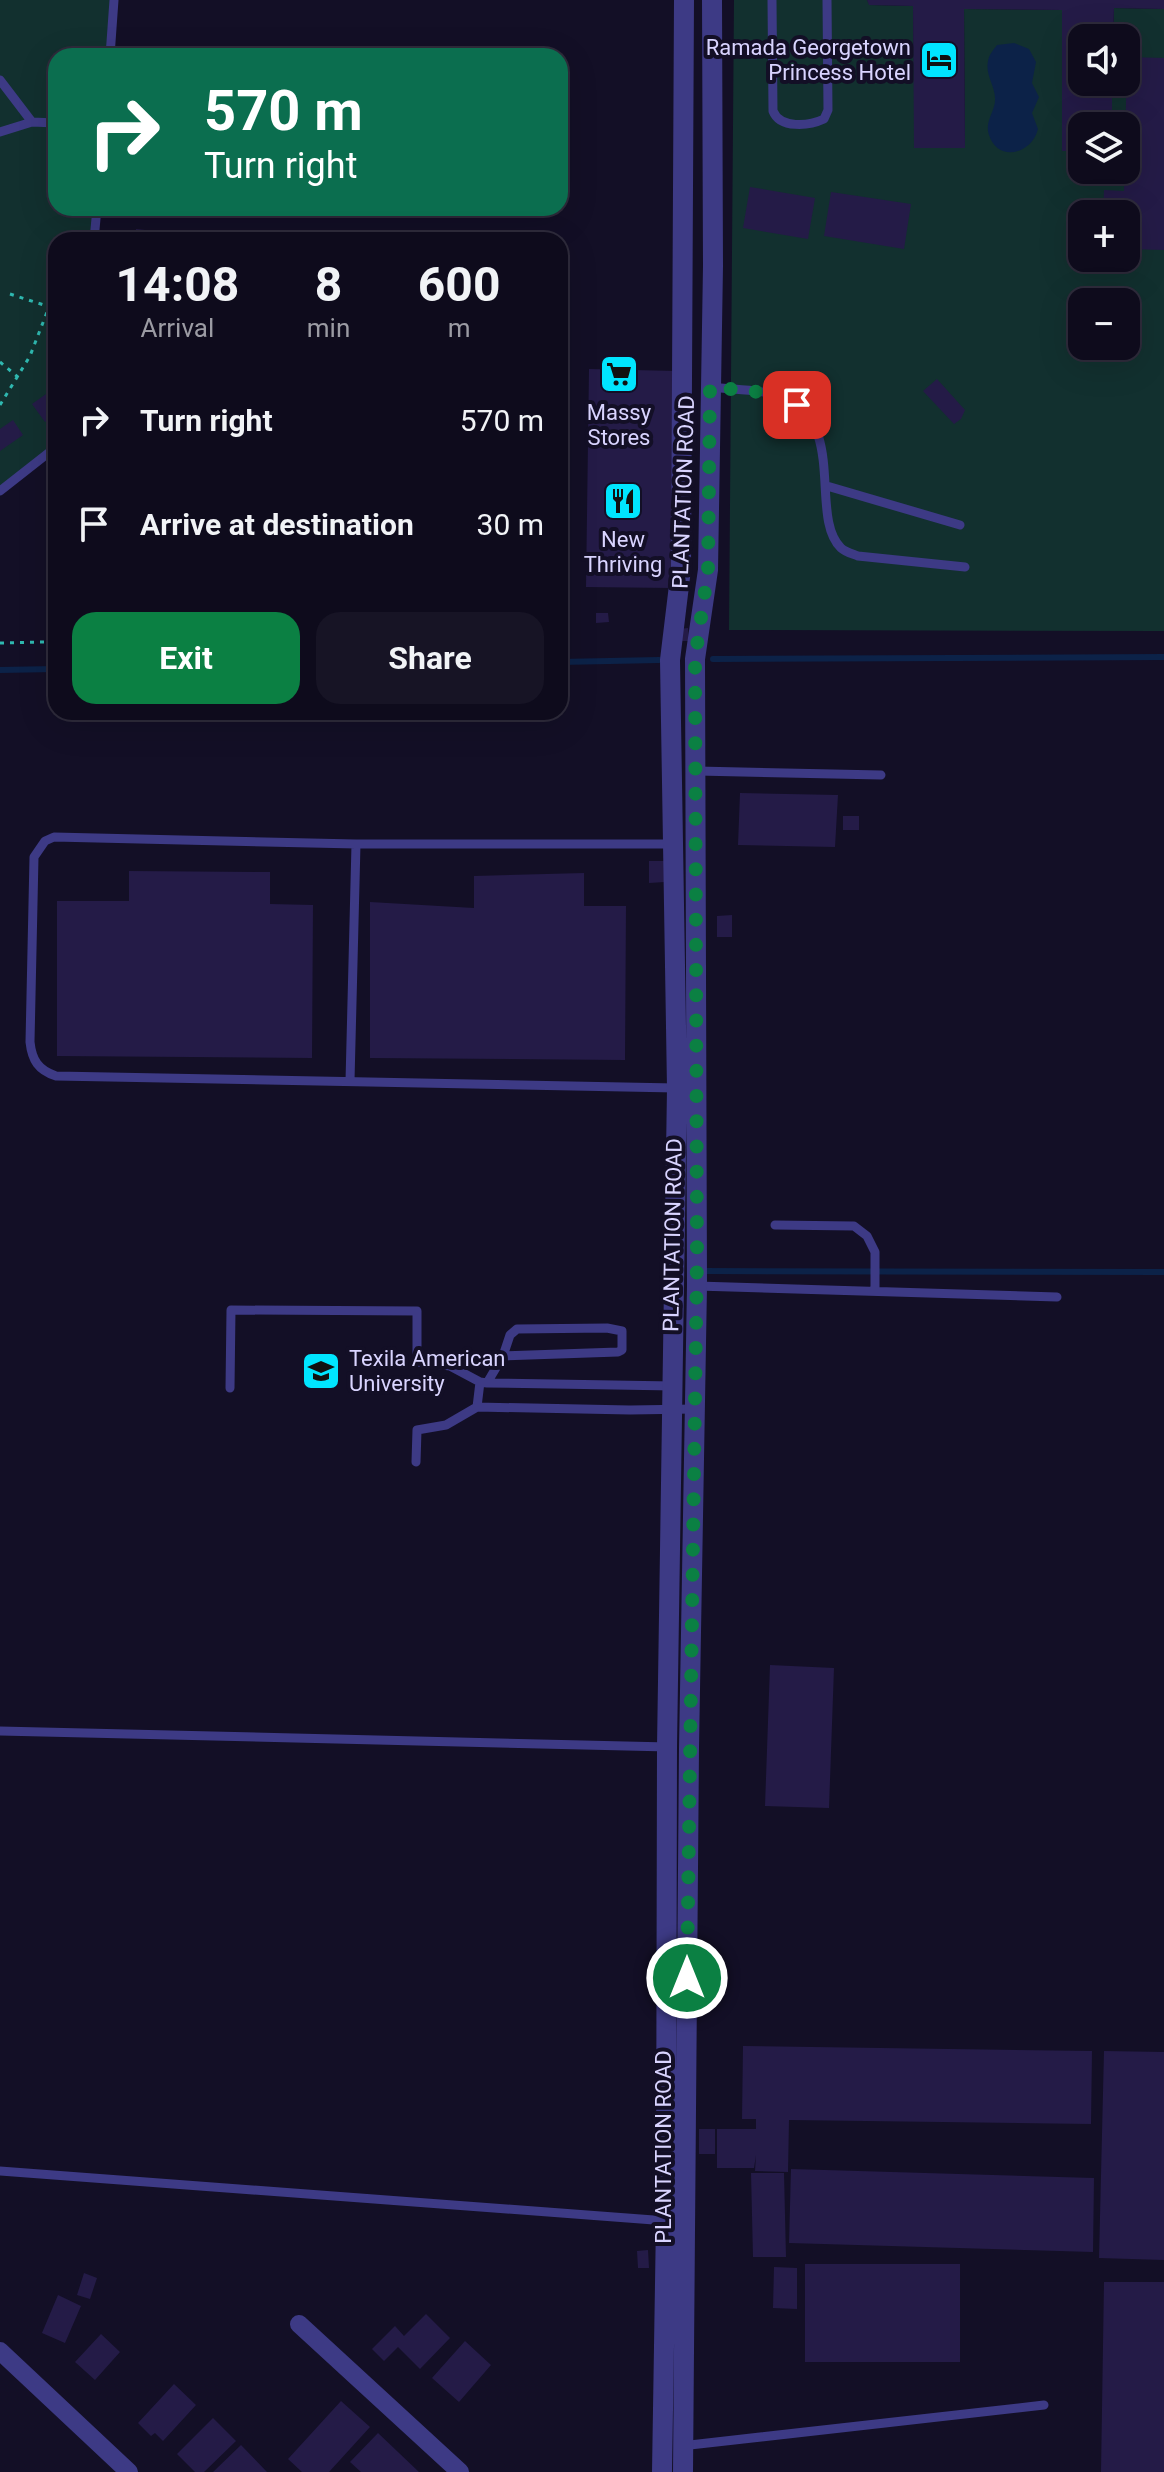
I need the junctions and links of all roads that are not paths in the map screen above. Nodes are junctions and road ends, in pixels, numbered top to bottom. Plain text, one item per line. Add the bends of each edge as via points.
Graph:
1 (114, 0) edge
2 (684, 0) edge
3 (712, 0) edge
4 (772, 0) edge
5 (827, 0) edge
6 (111, 48) edge
7 (0, 80) edge
8 (32, 122) junction
9 (48, 123) edge
10 (0, 132) edge
11 (710, 387) junction
12 (48, 453) edge
13 (827, 486) junction
14 (0, 491) edge
15 (960, 525) dead end
16 (965, 567) dead end
17 (697, 771) junction
18 (881, 775) dead end
19 (356, 844) junction
20 (673, 844) junction
21 (350, 1081) junction
22 (677, 1088) junction
23 (698, 1088) junction
24 (775, 1225) dead end
25 (697, 1286) junction
26 (875, 1290) junction
27 (1057, 1297) dead end
28 (503, 1356) junction
29 (484, 1382) junction
30 (673, 1386) junction
31 (694, 1386) junction
32 (230, 1388) dead end
33 (477, 1407) junction
34 (672, 1408) junction
35 (694, 1409) junction
36 (416, 1462) dead end
37 (0, 1731) edge
38 (667, 1747) junction
39 (689, 1748) junction
40 (0, 2171) edge
41 (676, 2222) junction
42 (299, 2324) dead end
43 (0, 2351) edge
44 (1044, 2405) dead end
45 (672, 2446) junction
46 (129, 2472) edge
47 (460, 2472) edge
48 (662, 2472) edge
49 (683, 2472) edge

1 - 6 lane
2 - 20 street, PLANTATION ROAD via 681,569 670,660
3 - 11 street, PLANTATION ROAD
4 - 5 lane via 773,111 783,123 814,124 828,110
7 - 8 lane
8 - 9 lane
8 - 10 lane
11 - 13 lane via 769,393 797,405 815,428
11 - 17 street, PLANTATION ROAD via 708,570 695,659
12 - 14 lane
13 - 15 lane
13 - 16 lane via 829,517 842,550
17 - 18 lane
17 - 23 street, PLANTATION ROAD
19 - 20 lane
19 - 21 lane
19 - 21 lane via 54,837 34,857 30,1042 32,1056 45,1072
20 - 22 street, PLANTATION ROAD
21 - 22 lane
22 - 23 lane
22 - 30 street, PLANTATION ROAD
23 - 25 street, PLANTATION ROAD
24 - 26 lane via 854,1226 875,1252
25 - 26 lane
25 - 31 street, PLANTATION ROAD
26 - 27 lane
28 - 28 lane via 613,1353 622,1350 622,1331 517,1329
28 - 29 lane
29 - 30 lane
29 - 32 lane via 450,1366 417,1362 417,1311 231,1310
29 - 33 lane
30 - 31 lane
30 - 34 street, PLANTATION ROAD
31 - 35 street, PLANTATION ROAD
33 - 34 lane
33 - 36 lane via 446,1425 417,1430
34 - 35 lane
34 - 38 street, PLANTATION ROAD
35 - 39 street, PLANTATION ROAD
37 - 38 lane
38 - 39 lane
38 - 41 street, PLANTATION ROAD
39 - 41 street, PLANTATION ROAD
40 - 41 lane
41 - 45 street, PLANTATION ROAD
42 - 47 street
43 - 46 street
44 - 45 lane
45 - 48 street, PLANTATION ROAD
45 - 49 street, PLANTATION ROAD

